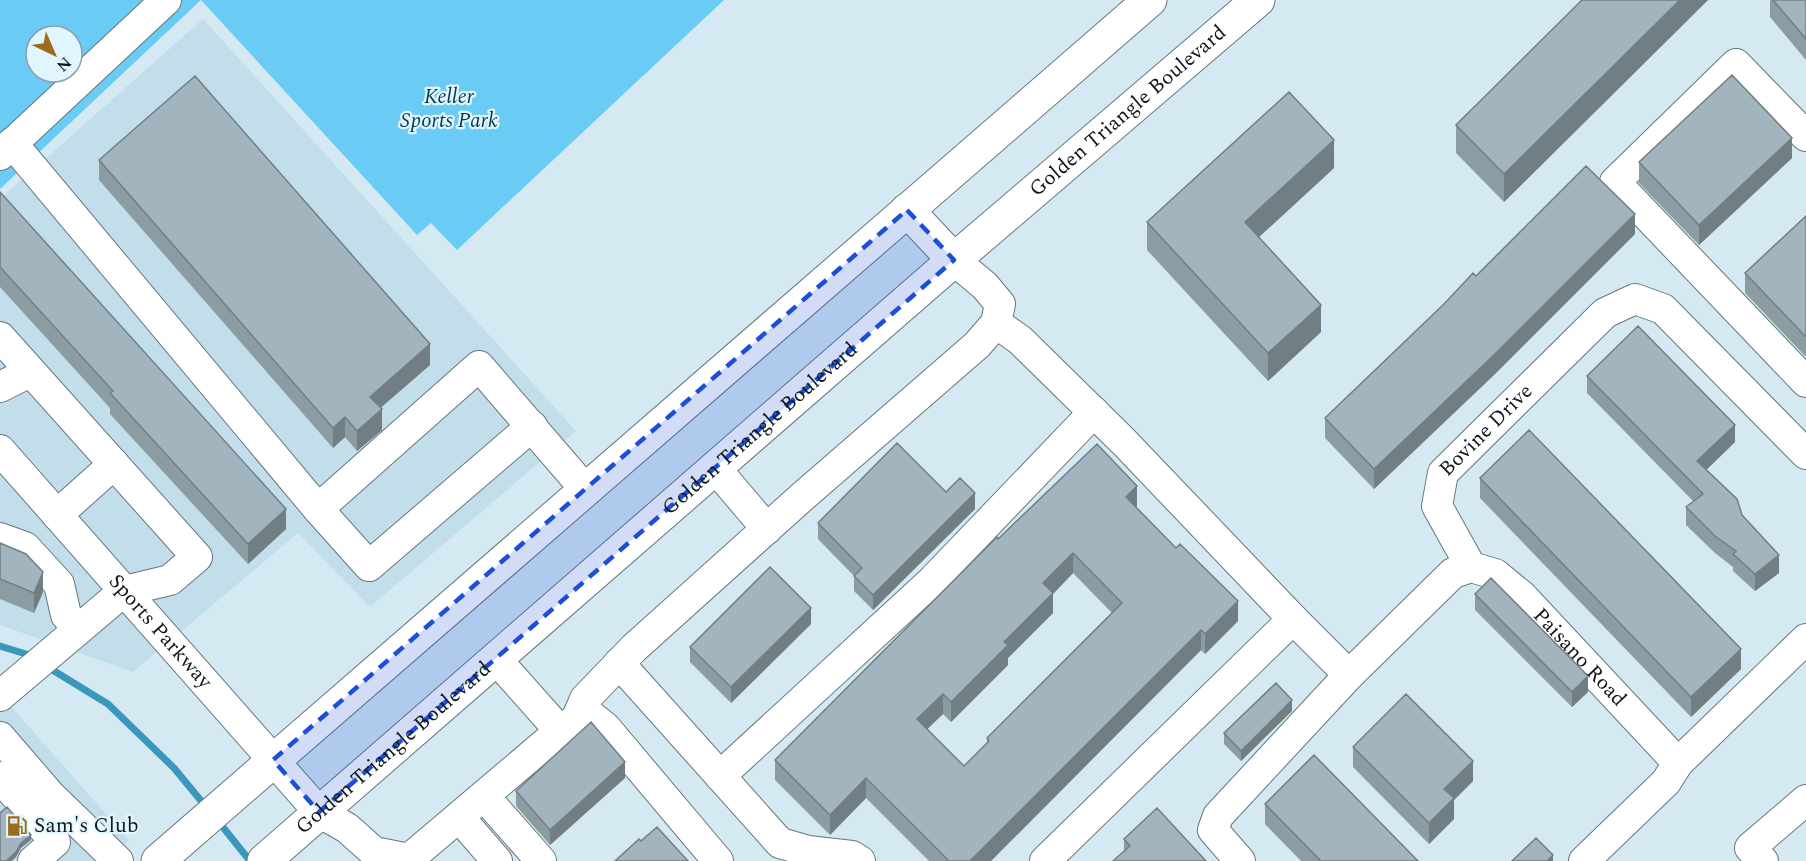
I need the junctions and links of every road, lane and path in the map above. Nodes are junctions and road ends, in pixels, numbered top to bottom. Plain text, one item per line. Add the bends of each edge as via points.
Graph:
1 (166, 0) edge
2 (1150, 0) edge
3 (1258, 0) edge
4 (1806, 136) edge
5 (6, 149) edge
6 (906, 210) junction
7 (954, 260) junction
8 (996, 323) junction
9 (0, 337) edge
10 (30, 372) junction
11 (1806, 382) edge
12 (0, 387) edge
13 (1094, 412) junction
14 (532, 426) junction
15 (1806, 454) edge
16 (4, 462) edge
17 (114, 464) junction
18 (716, 469) junction
19 (585, 489) junction
20 (318, 508) junction
21 (57, 514) junction
22 (767, 529) junction
23 (0, 538) edge
24 (1471, 567) junction
25 (124, 591) junction
26 (1293, 619) junction
27 (79, 629) junction
28 (1806, 639) edge
29 (496, 659) junction
30 (619, 663) junction
31 (1349, 675) junction
32 (4, 693) edge
33 (569, 725) junction
34 (0, 736) edge
35 (1678, 763) junction
36 (262, 770) junction
37 (720, 776) junction
38 (0, 777) edge
39 (484, 796) junction
40 (1806, 800) edge
41 (319, 812) junction
42 (459, 817) junction
43 (410, 860) edge
44 (33, 861) edge
45 (118, 861) edge
46 (158, 861) edge
47 (264, 861) edge
48 (497, 861) edge
49 (541, 861) edge
50 (718, 861) edge
51 (860, 861) edge
52 (1045, 861) edge
53 (1240, 861) edge
54 (1584, 861) edge
55 (1763, 861) edge

1 - 5 street
2 - 6 main road
3 - 7 main road, Golden Triangle Boulevard
4 - 11 street via 1736,64 1615,182
5 - 20 street
6 - 7 main road
6 - 19 main road
7 - 8 street via 1000,304
7 - 18 main road, Golden Triangle Boulevard
8 - 13 street via 1020,340
8 - 22 street via 977,345
9 - 10 street
10 - 12 street
10 - 17 street
13 - 26 street
13 - 37 street via 932,581
14 - 19 street
14 - 20 street via 369,566
14 - 20 street via 479,366
15 - 24 street, Bovine Drive via 1663,309 1635,299 1605,313 1443,473 1437,506
16 - 21 street, Sports Parkway
17 - 21 street
17 - 25 street via 197,557 170,580
18 - 22 street
18 - 29 main road, Golden Triangle Boulevard
19 - 36 main road
21 - 25 street, Sports Parkway
22 - 30 street
23 - 27 street via 25,547 59,584 66,615
24 - 31 street via 1453,573
24 - 35 street, Paisano Road via 1495,574 1522,596
25 - 27 street
25 - 36 street, Sports Parkway
26 - 31 street
26 - 52 street
27 - 32 street
28 - 35 street
29 - 33 street
29 - 41 main road, Golden Triangle Boulevard
30 - 33 street via 585,699
30 - 37 street
31 - 53 street via 1218,816 1213,830
33 - 39 street
33 - 50 street via 590,715 606,728
34 - 45 street via 50,795
35 - 54 street via 1666,783
36 - 41 street, Sports Parkway
36 - 46 main road
37 - 51 street via 780,843 852,855
38 - 44 street via 55,842
39 - 42 street
39 - 49 street
40 - 55 street via 1750,848
41 - 43 street, Sports Parkway via 347,828 374,852
41 - 47 main road, Golden Triangle Boulevard
42 - 43 street
42 - 48 street

